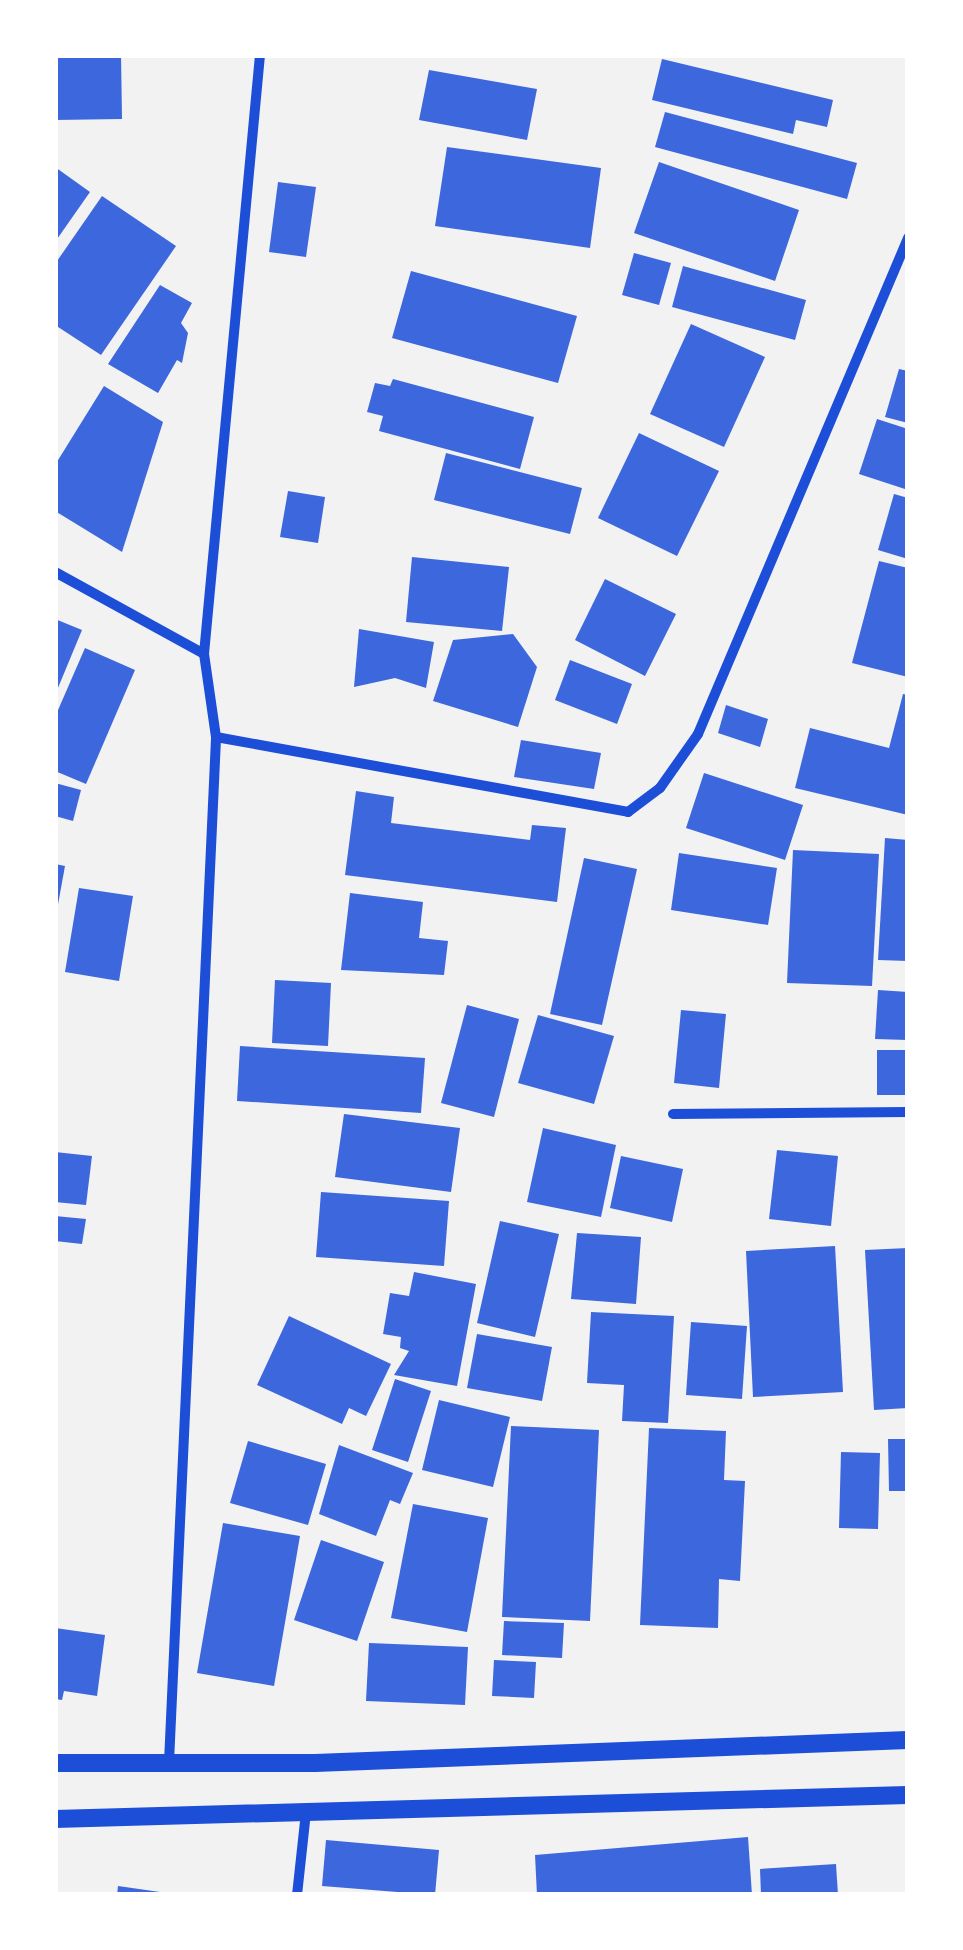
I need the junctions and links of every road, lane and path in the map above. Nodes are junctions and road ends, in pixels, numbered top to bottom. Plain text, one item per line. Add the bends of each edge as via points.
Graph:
1 (260, 55) edge
2 (908, 238) edge
3 (55, 572) edge
4 (204, 654) junction
5 (216, 738) junction
6 (908, 1112) edge
7 (673, 1114) dead end
8 (908, 1740) edge
9 (55, 1762) edge
10 (169, 1762) junction
11 (908, 1795) edge
12 (306, 1812) junction
13 (55, 1819) edge
14 (297, 1895) edge

1 - 4 street
2 - 5 street via 698,734 660,788 628,812
3 - 4 street
4 - 5 street
5 - 10 street
6 - 7 street
8 - 10 street via 315,1763
9 - 10 street
11 - 12 street
12 - 13 street
12 - 14 street

